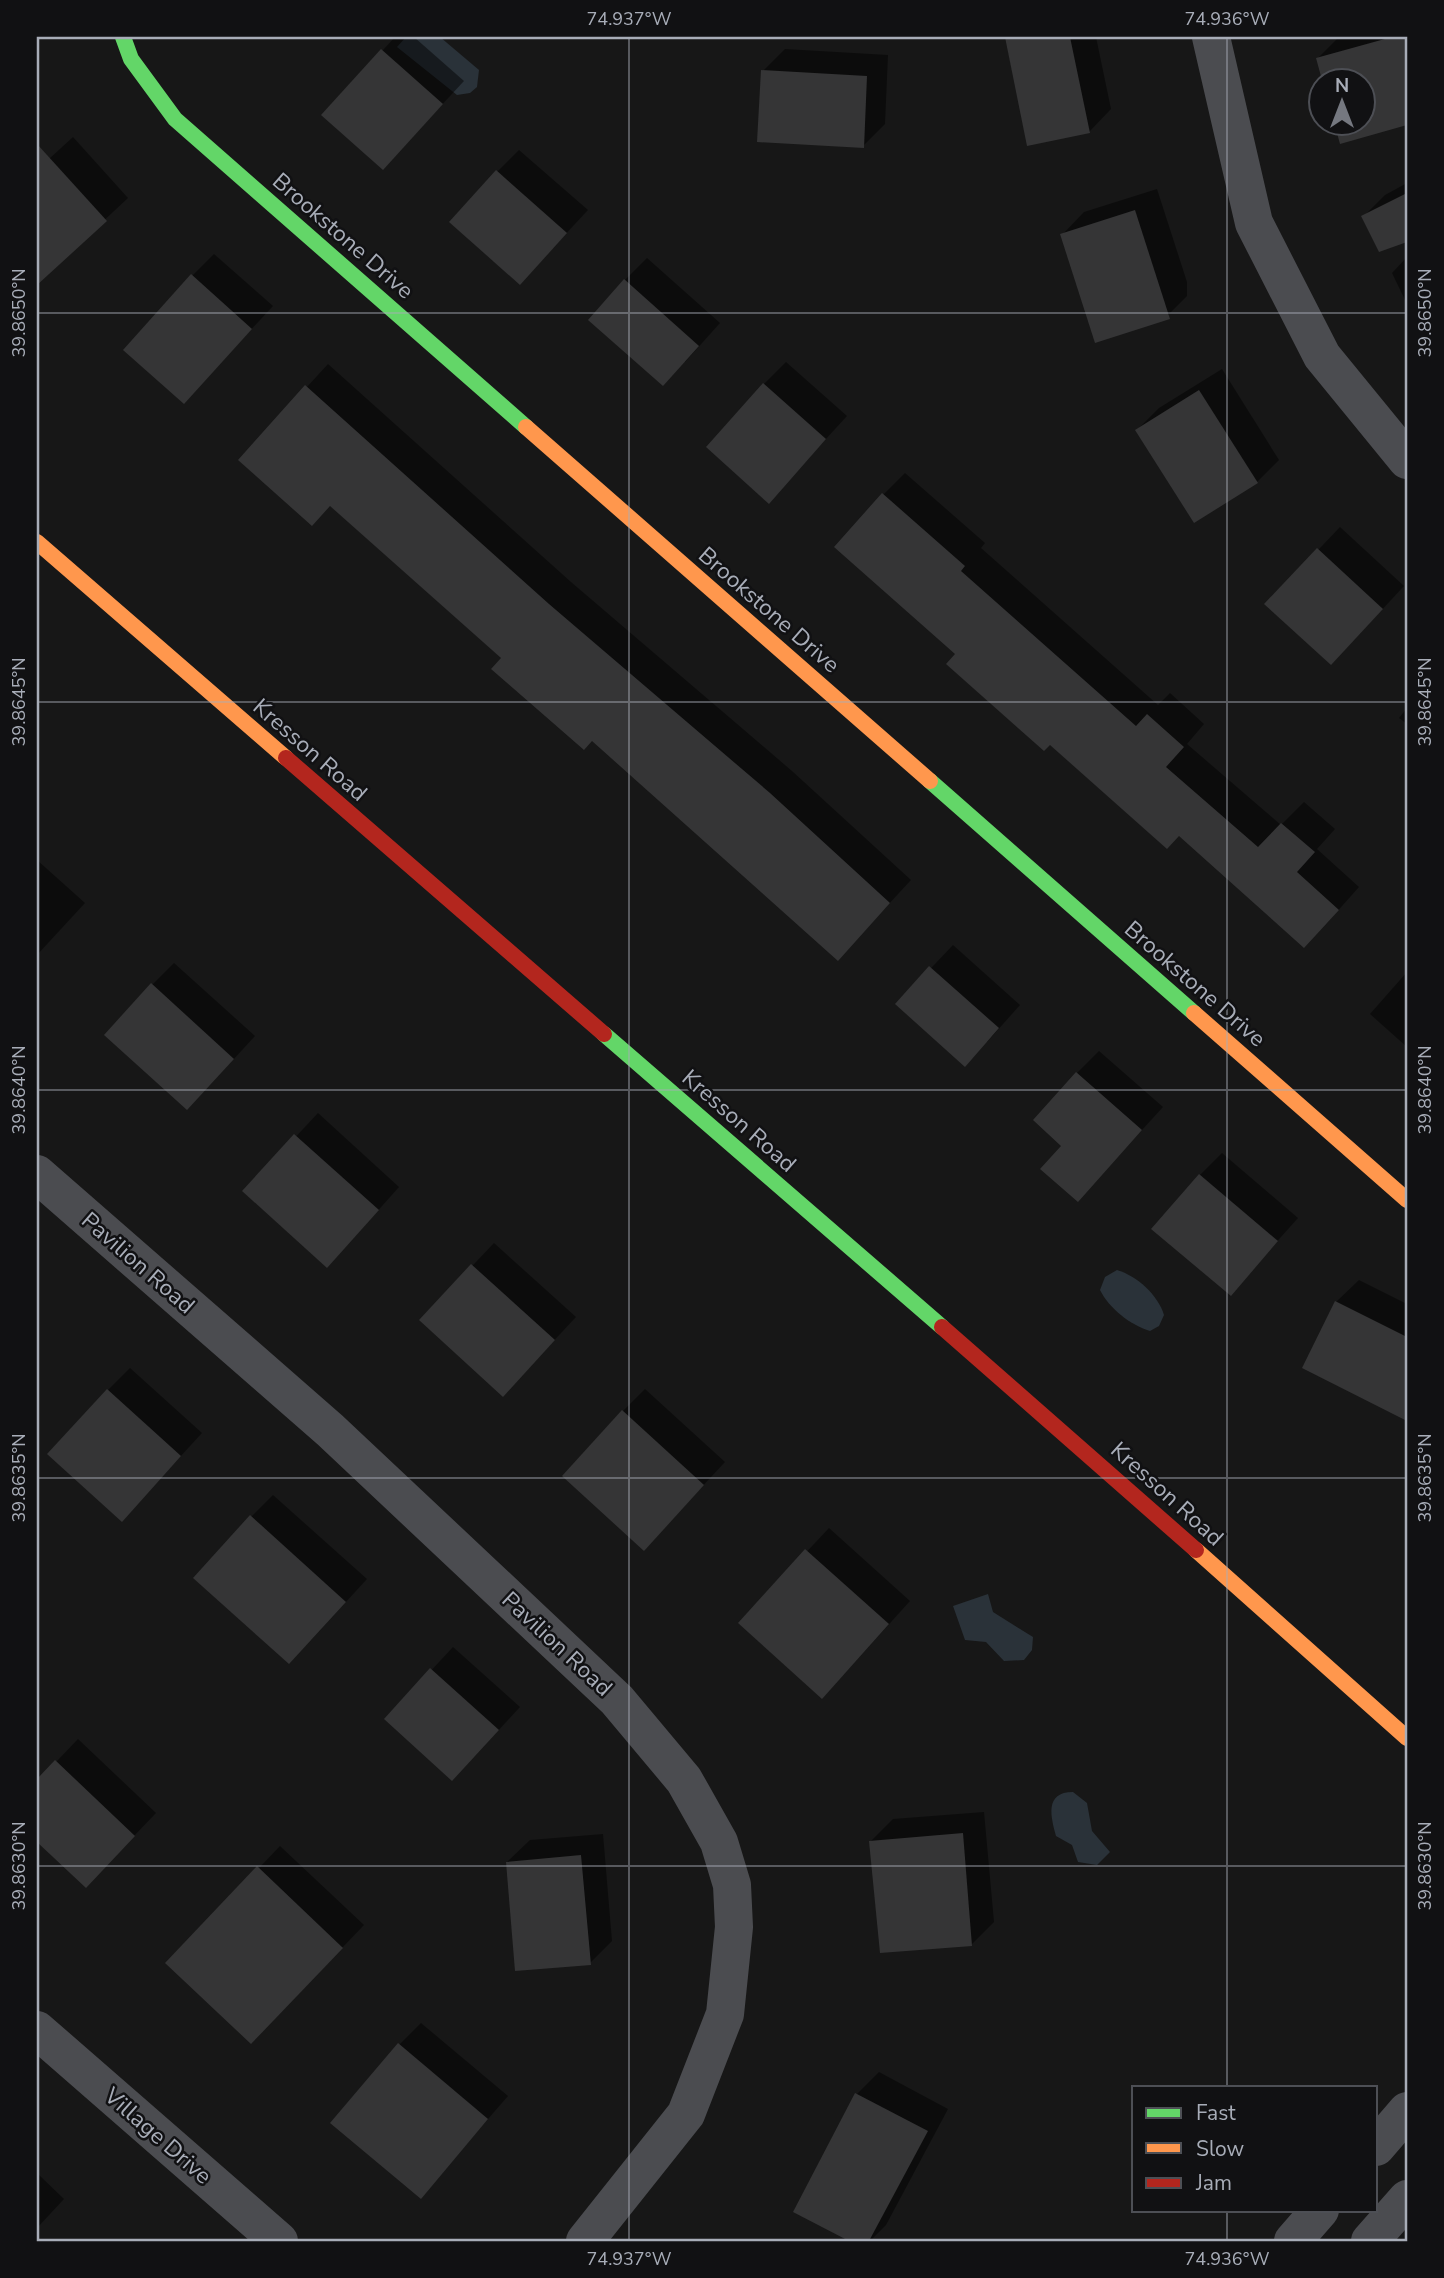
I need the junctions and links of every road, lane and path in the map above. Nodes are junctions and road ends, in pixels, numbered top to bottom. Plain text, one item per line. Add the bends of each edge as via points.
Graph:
1 (123, 37) edge
2 (1211, 37) edge
3 (1407, 460) edge
4 (37, 542) edge
5 (37, 1174) edge
6 (1407, 1200) edge
7 (1407, 1738) edge
8 (37, 2030) edge
9 (1407, 2111) edge
10 (1378, 2145) edge
11 (1407, 2199) edge
12 (1319, 2212) edge
13 (279, 2241) edge
14 (585, 2241) edge
15 (1293, 2241) edge
16 (1370, 2241) edge

1 - 6 main road, Brookstone Drive via 131,59 175,119
2 - 3 street via 1254,223 1322,356
4 - 7 main road, Kresson Road via 1101,1466
5 - 14 street, Pavilion Road via 330,1430 617,1700 684,1780 719,1842 732,1885 734,1927 725,2014 686,2114
8 - 13 street, Village Drive
9 - 10 street
11 - 16 street
12 - 15 street

